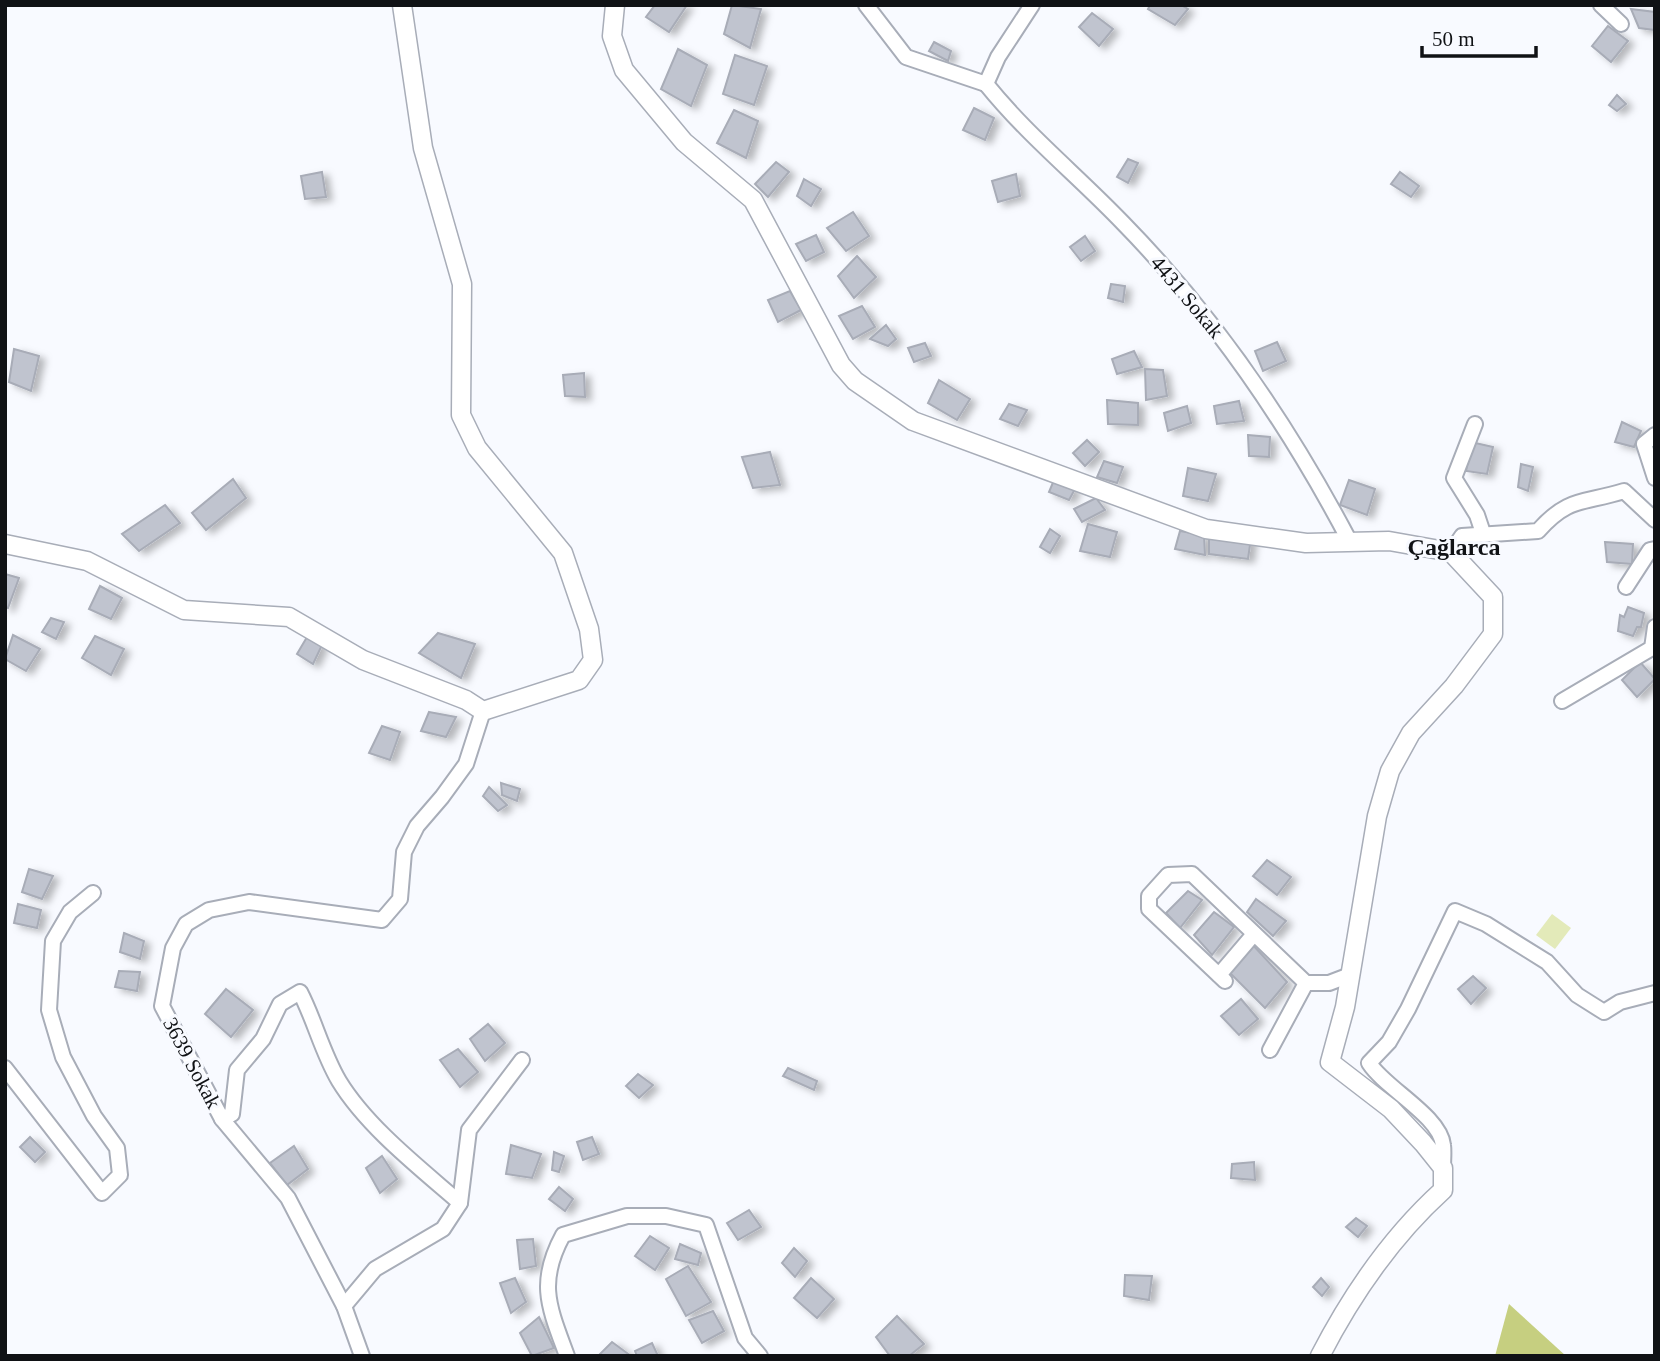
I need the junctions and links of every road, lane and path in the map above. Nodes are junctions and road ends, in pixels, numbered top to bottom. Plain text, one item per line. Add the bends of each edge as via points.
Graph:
1 (402, 5) edge
2 (615, 5) edge
3 (866, 5) edge
4 (1032, 5) edge
5 (1601, 5) edge
6 (1621, 24) dead end
7 (986, 83) junction
8 (1475, 425) dead end
9 (1655, 435) edge
10 (1655, 478) edge
11 (1655, 520) edge
12 (1483, 533) junction
13 (1350, 542) junction
14 (5, 544) edge
15 (1655, 549) edge
16 (1451, 552) junction
17 (1626, 587) dead end
18 (1655, 627) edge
19 (1562, 701) dead end
20 (482, 711) junction
21 (93, 893) dead end
22 (1254, 934) junction
23 (1350, 975) junction
24 (1306, 983) junction
25 (1655, 993) edge
26 (1270, 1050) dead end
27 (522, 1060) dead end
28 (5, 1068) edge
29 (222, 1119) junction
30 (1443, 1168) junction
31 (460, 1203) junction
32 (344, 1306) junction
33 (362, 1356) edge
34 (567, 1356) edge
35 (760, 1356) edge
36 (1320, 1356) edge

1 - 20 street via 423,148 462,284 461,415 477,448 563,553 589,629 593,660 579,680
2 - 13 street via 612,36 624,70 684,142 753,200 841,365 855,381 913,421 1206,529 1307,543
3 - 7 street via 906,57
4 - 7 street
5 - 6 street
7 - 13 street, 4431 Sokak via 1020,126 1123,223 1203,311 1269,404
8 - 12 street via 1454,478
9 - 10 street via 1644,444
11 - 12 street via 1624,491 1569,503 1538,531
12 - 16 street via 1462,536
13 - 16 street via 1389,541
14 - 20 street via 87,561 184,610 289,617 363,660 466,700
15 - 17 street
16 - 23 street via 1493,597 1493,634 1411,733 1390,771 1377,816
18 - 19 street via 1652,648
20 - 29 street, 3639 Sokak via 466,764 412,835 404,852 400,899 383,920 249,902 209,909 186,924 173,948 162,1006
21 - 28 street via 69,912 53,941 49,1010 63,1057 117,1148 120,1175 102,1193
22 - 22 street via 1192,874 1168,875 1149,896 1149,909 1222,978
22 - 24 street
23 - 24 street via 1329,983
23 - 30 street via 1330,1062 1391,1109
24 - 26 street
25 - 30 street via 1620,1002 1604,1012 1577,995 1547,962 1486,924 1455,911 1408,1009 1389,1042 1369,1063 1377,1077 1417,1106 1443,1142
27 - 31 street via 469,1130
29 - 31 street via 232,1114 237,1070 263,1039 280,1004 300,992 340,1083 402,1154
29 - 32 street, 3639 Sokak via 288,1198
30 - 36 street via 1444,1190 1382,1255 1341,1314
31 - 32 street via 443,1229 375,1269
32 - 33 street, 3639 Sokak
34 - 35 street via 546,1281 551,1258 563,1235 627,1216 666,1216 706,1225 745,1338

